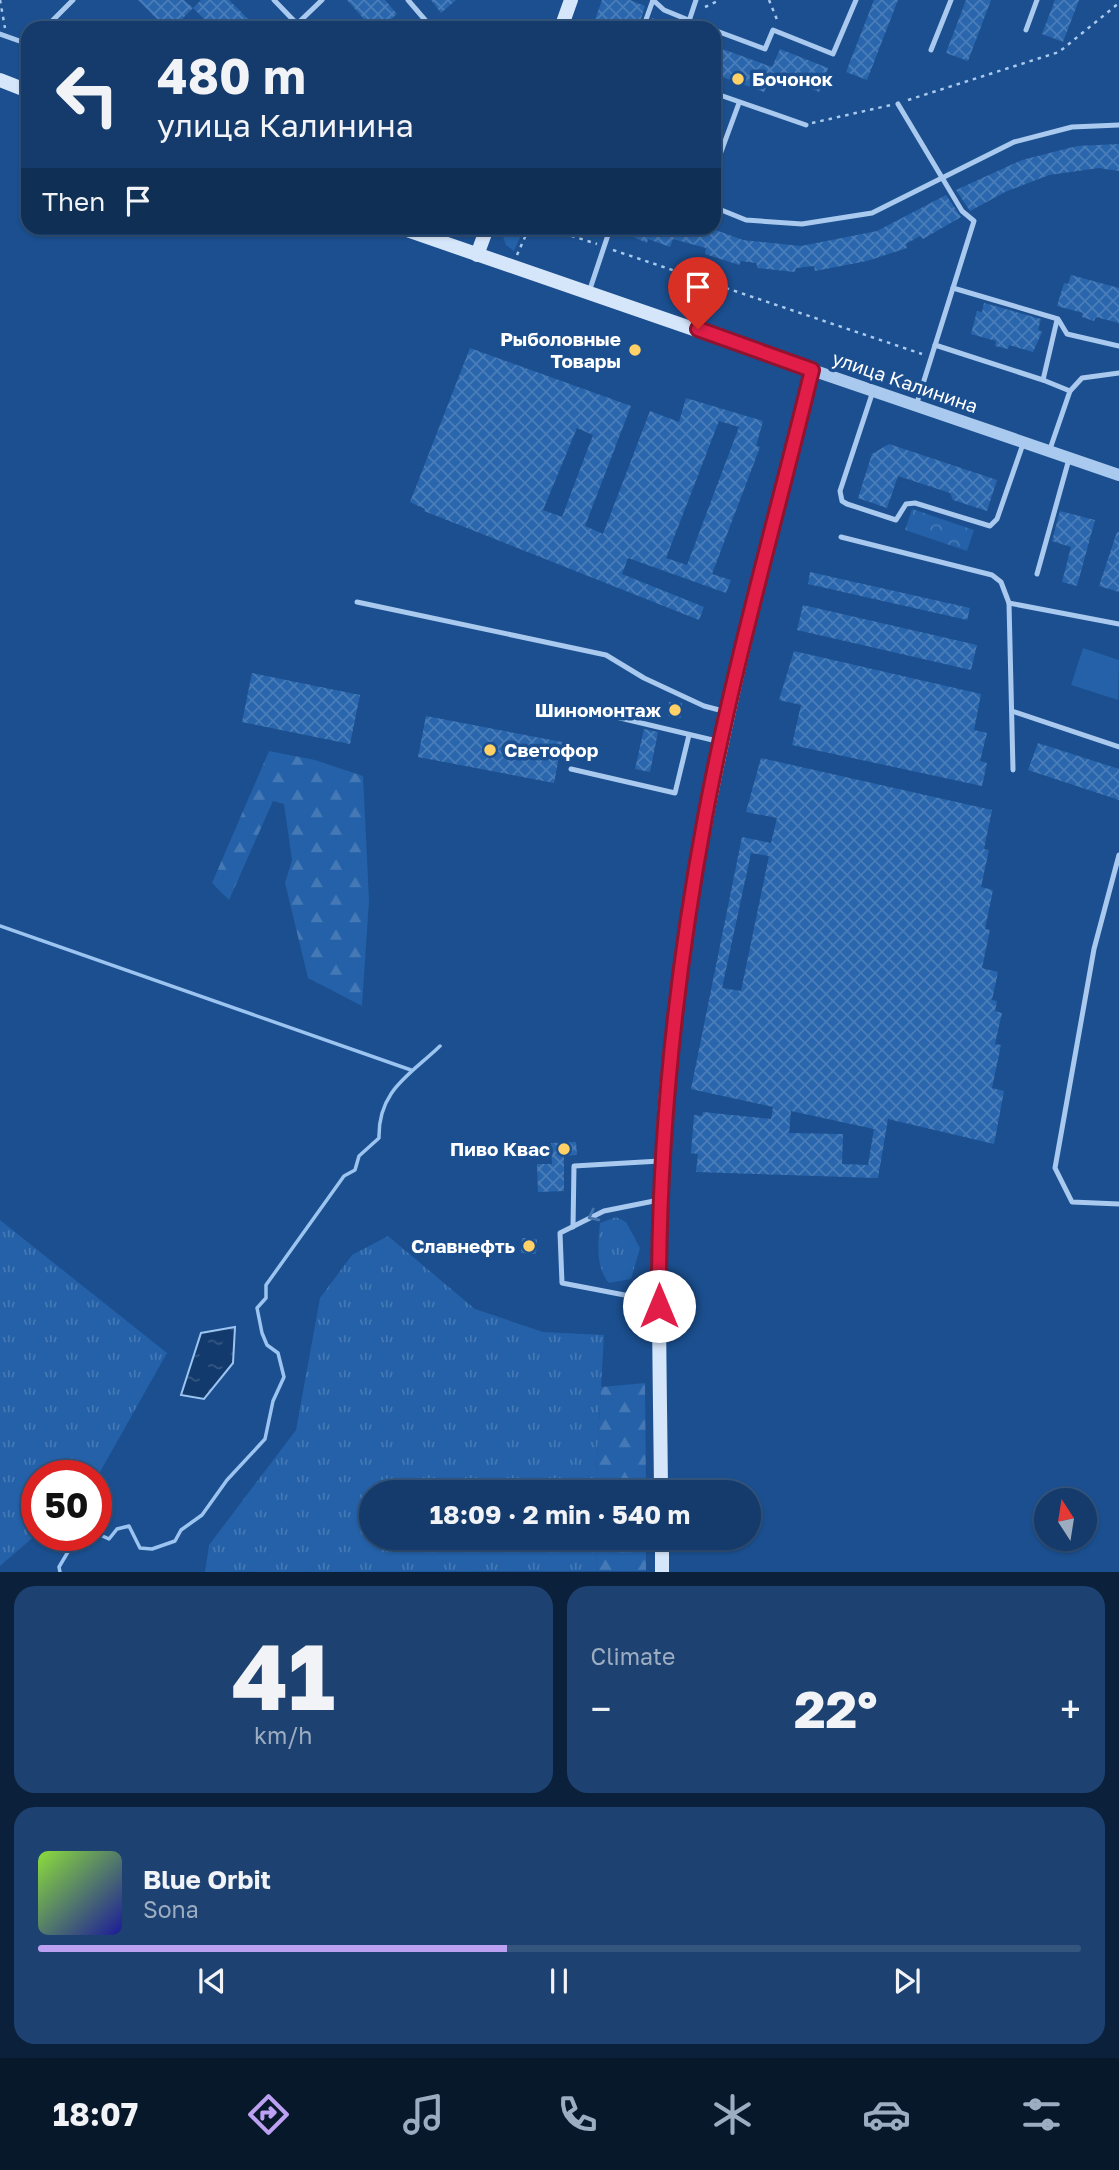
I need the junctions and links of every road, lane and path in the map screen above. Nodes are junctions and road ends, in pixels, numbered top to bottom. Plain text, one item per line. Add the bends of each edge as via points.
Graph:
1 (1, 0) edge
2 (73, 0) edge
3 (274, 0) edge
4 (322, 0) edge
5 (408, 0) edge
6 (571, 0) edge
7 (653, 0) edge
8 (696, 0) edge
9 (720, 0) edge
10 (769, 0) edge
11 (856, 0) edge
12 (951, 0) edge
13 (1037, 0) edge
14 (1119, 3) edge
15 (692, 12) junction
16 (52, 21) edge
17 (294, 21) edge
18 (303, 21) edge
19 (426, 21) edge
20 (564, 21) edge
21 (646, 21) edge
22 (689, 21) joint
23 (1026, 30) dead end
24 (721, 33) edge
25 (3, 35) edge
26 (783, 35) junction
27 (21, 41) edge
28 (931, 50) dead end
29 (0, 80) edge
30 (21, 88) edge
31 (721, 96) edge
32 (739, 103) junction
33 (898, 104) junction
34 (806, 125) joint
35 (1119, 125) edge
36 (721, 152) edge
37 (940, 178) junction
38 (721, 210) edge
39 (421, 235) edge
40 (484, 235) edge
41 (526, 235) edge
42 (568, 235) edge
43 (608, 235) dead end
44 (604, 247) junction
45 (477, 255) junction
46 (517, 255) dead end
47 (953, 288) junction
48 (589, 292) junction
49 (1058, 319) junction
50 (935, 345) junction
51 (1119, 346) edge
52 (931, 358) junction
53 (812, 370) junction
54 (1119, 373) edge
55 (1043, 380) junction
56 (873, 391) junction
57 (1070, 391) junction
58 (916, 406) junction
59 (1023, 443) junction
60 (1049, 452) junction
61 (1069, 459) junction
62 (1119, 475) edge
63 (841, 537) dead end
64 (1037, 574) dead end
65 (357, 602) dead end
66 (1009, 603) junction
67 (1119, 624) edge
68 (1012, 711) junction
69 (595, 712) dead end
70 (728, 712) junction
71 (689, 735) junction
72 (721, 743) junction
73 (1119, 747) edge
74 (571, 769) dead end
75 (1013, 770) dead end
76 (1119, 855) edge
77 (662, 1161) junction
78 (659, 1200) junction
79 (1119, 1204) edge
80 (573, 1227) junction
81 (659, 1306) junction
82 (661, 1480) edge
83 (662, 1550) edge
84 (662, 1572) edge

1 - 25 path
2 - 16 lane
3 - 17 lane
4 - 18 lane
5 - 19 lane
6 - 20 main road
7 - 21 lane
7 - 22 lane
8 - 15 lane
9 - 15 path
10 - 26 path
11 - 26 lane via 833,54
12 - 28 lane
13 - 23 lane
14 - 33 path via 1059,52
15 - 22 lane
24 - 26 lane via 765,49 773,30
25 - 27 lane
29 - 30 main road
31 - 32 lane
32 - 34 lane
32 - 36 lane
33 - 34 path
33 - 37 lane
35 - 37 lane via 1072,127 1014,142
37 - 38 lane via 872,213 802,224 746,220
37 - 47 lane via 974,221
39 - 45 main road, улица Калинина
40 - 45 main road
41 - 46 path
42 - 44 path
43 - 44 lane
44 - 48 lane
44 - 52 path
45 - 48 main road, улица Калинина
47 - 49 lane
47 - 50 lane
48 - 53 main road, улица Калинина
49 - 51 lane via 1067,334
49 - 55 lane
50 - 52 lane
50 - 55 lane
52 - 58 lane
53 - 56 street, улица Калинина
53 - 70 main road
54 - 57 lane via 1082,378
55 - 57 lane
56 - 58 street, улица Калинина
56 - 59 lane via 840,491 847,504 896,520 906,504 915,503 990,526 997,519
57 - 60 lane
58 - 59 street, улица Калинина
59 - 60 street, улица Калинина
60 - 61 street, улица Калинина
61 - 62 street, улица Калинина
61 - 64 lane
63 - 66 lane via 992,575 1001,582
65 - 70 lane via 606,656 644,678
66 - 67 lane
66 - 68 lane
68 - 73 lane
68 - 75 lane
69 - 71 lane
70 - 72 main road
71 - 72 lane
71 - 74 lane via 675,793
72 - 77 main road via 682,956
76 - 79 lane via 1094,949 1055,1168 1072,1202
77 - 78 main road
77 - 80 lane via 574,1166
78 -> 80 lane via 604,1211
78 - 81 main road
80 - 81 lane via 559,1233 562,1283
81 - 82 main road
83 - 84 main road

